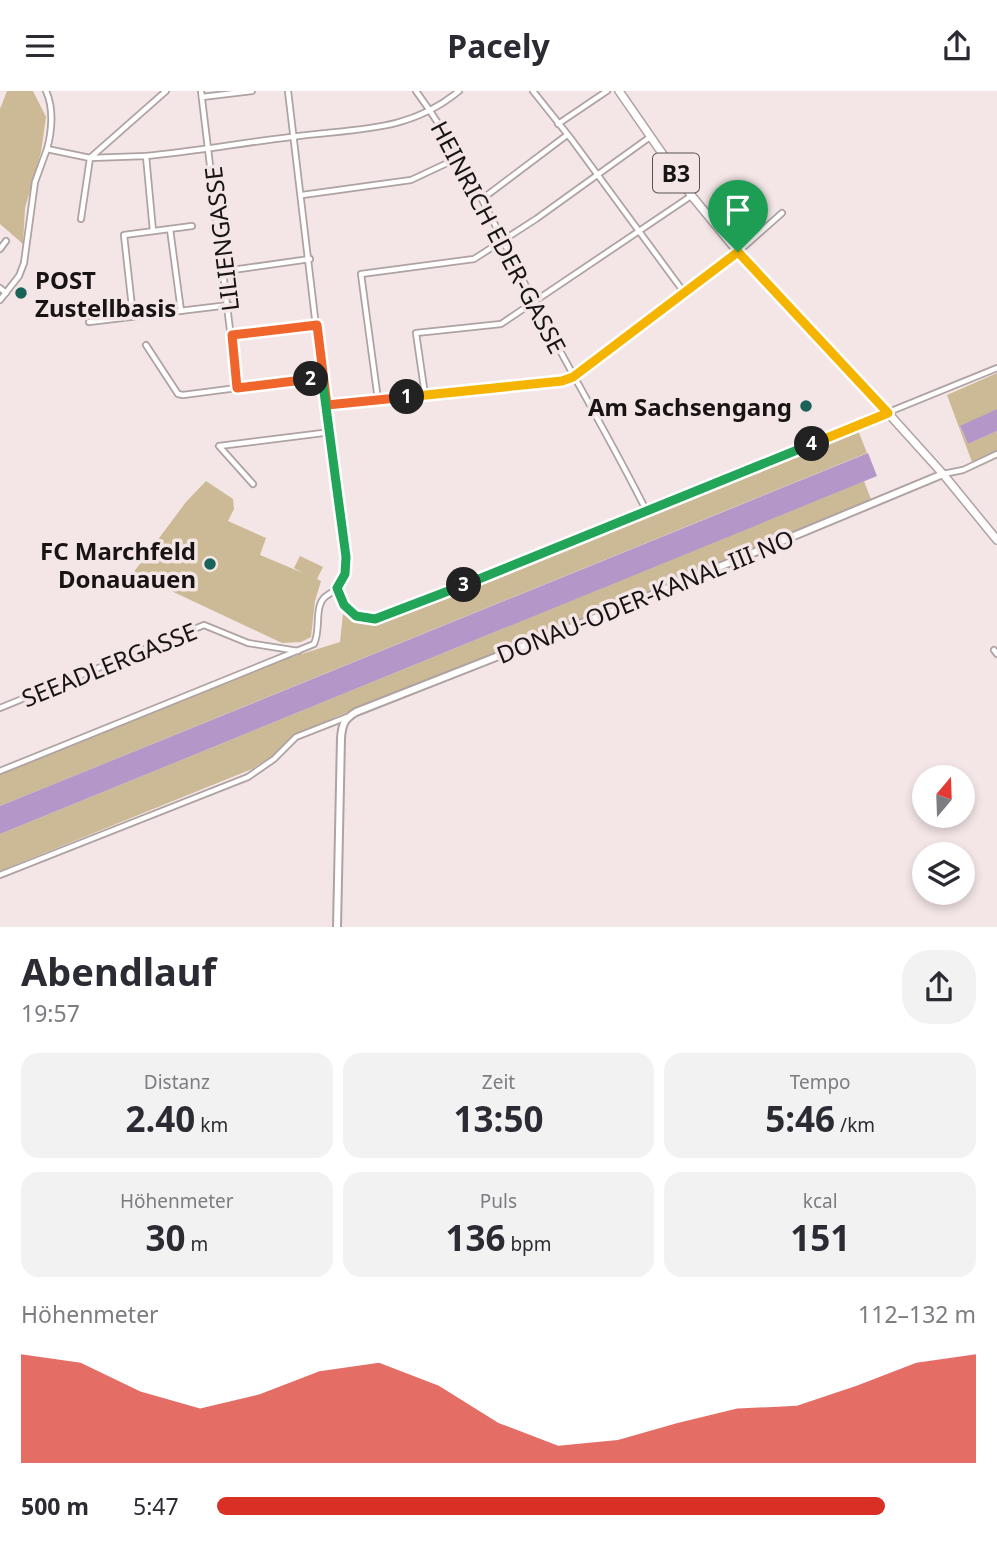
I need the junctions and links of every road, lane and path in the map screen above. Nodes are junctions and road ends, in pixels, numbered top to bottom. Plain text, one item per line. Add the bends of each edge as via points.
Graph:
1 (46, 91) edge
2 (166, 91) edge
3 (252, 91) edge
4 (288, 91) edge
5 (416, 91) edge
6 (459, 91) edge
7 (533, 91) edge
8 (607, 91) edge
9 (619, 91) edge
10 (202, 94) edge
11 (431, 112) junction
12 (558, 124) junction
13 (567, 135) junction
14 (294, 136) junction
15 (650, 137) junction
16 (47, 149) junction
17 (209, 149) junction
18 (146, 156) junction
19 (90, 158) junction
20 (458, 158) junction
21 (598, 174) junction
22 (302, 195) junction
23 (691, 195) junction
24 (482, 199) junction
25 (782, 213) dead end
26 (81, 219) dead end
27 (192, 226) dead end
28 (170, 229) junction
29 (153, 231) junction
30 (638, 231) junction
31 (6, 241) dead end
32 (503, 241) junction
33 (0, 249) edge
34 (738, 252) junction
35 (310, 259) junction
36 (225, 271) junction
37 (0, 288) edge
38 (684, 291) junction
39 (6, 293) junction
40 (0, 300) edge
41 (534, 302) junction
42 (229, 305) junction
43 (181, 311) junction
44 (133, 316) junction
45 (89, 322) dead end
46 (317, 325) junction
47 (232, 335) junction
48 (146, 345) dead end
49 (997, 368) edge
50 (322, 377) junction
51 (573, 377) junction
52 (237, 388) junction
53 (425, 395) junction
54 (378, 400) junction
55 (327, 405) junction
56 (888, 413) junction
57 (331, 432) junction
58 (997, 454) edge
59 (943, 474) junction
60 (253, 484) dead end
61 (646, 510) junction
62 (997, 540) edge
63 (337, 588) junction
64 (299, 652) junction
65 (0, 708) edge
66 (347, 717) junction
67 (0, 771) edge
68 (0, 875) edge
69 (337, 926) edge

1 - 16 street via 51,117
2 - 19 street
3 - 10 street
4 - 14 street
5 - 11 street, HEINRICH EDER-GASSE
6 - 11 street
7 - 12 street
8 - 12 street
9 - 15 main road, B3
10 - 17 street, LILIENGASSE
11 - 14 street via 396,124
11 - 20 street, HEINRICH EDER-GASSE
12 - 13 street
13 - 21 street
13 - 24 street
14 - 17 street
14 - 22 street
15 - 21 street
15 - 23 main road, B3
16 - 19 street
16 - 39 street via 35,182 24,263
17 - 18 street
17 - 36 street, LILIENGASSE
18 - 19 street
18 - 29 street
19 - 26 street
20 - 22 street via 411,180
20 - 24 street, HEINRICH EDER-GASSE
21 - 30 street
21 - 32 street
22 - 35 street
23 - 30 street
23 - 34 main road, B3
24 - 32 street, HEINRICH EDER-GASSE
25 - 34 street
27 - 28 street
28 - 29 street
28 - 43 street
29 - 44 street via 124,235
30 - 38 street
30 - 41 street
31 - 33 street
32 - 41 street, HEINRICH EDER-GASSE
32 - 54 street via 474,259 360,274
34 - 38 street
34 - 56 main road, B3
35 - 36 street
35 - 46 street
36 - 42 street, LILIENGASSE
37 - 39 street
38 - 51 street
39 - 40 street
41 - 51 street, HEINRICH EDER-GASSE
41 - 53 street via 501,324 416,333
42 - 43 street
42 - 47 street, LILIENGASSE
43 - 44 street
44 - 45 street
46 - 47 street
46 - 50 street
47 - 52 street, LILIENGASSE
48 - 52 street via 178,394
49 - 56 street
50 - 52 street
50 - 55 street
51 - 53 street
51 - 61 street, HEINRICH EDER-GASSE
53 - 54 street
54 - 55 street
55 - 57 street
56 - 59 main road, B3
56 - 61 street
57 - 60 street via 219,446
57 - 63 street via 346,557 345,574
58 - 59 street
59 - 62 main road, B3
59 - 66 street, DONAU-ODER-KANAL III NO
61 - 63 street via 375,619 356,616 344,605
63 - 64 street via 320,604 314,644
64 - 65 street, SEEADLERGASSE via 248,643 204,625
64 - 67 street
66 - 68 street via 296,737 248,777
66 - 69 street via 341,738

